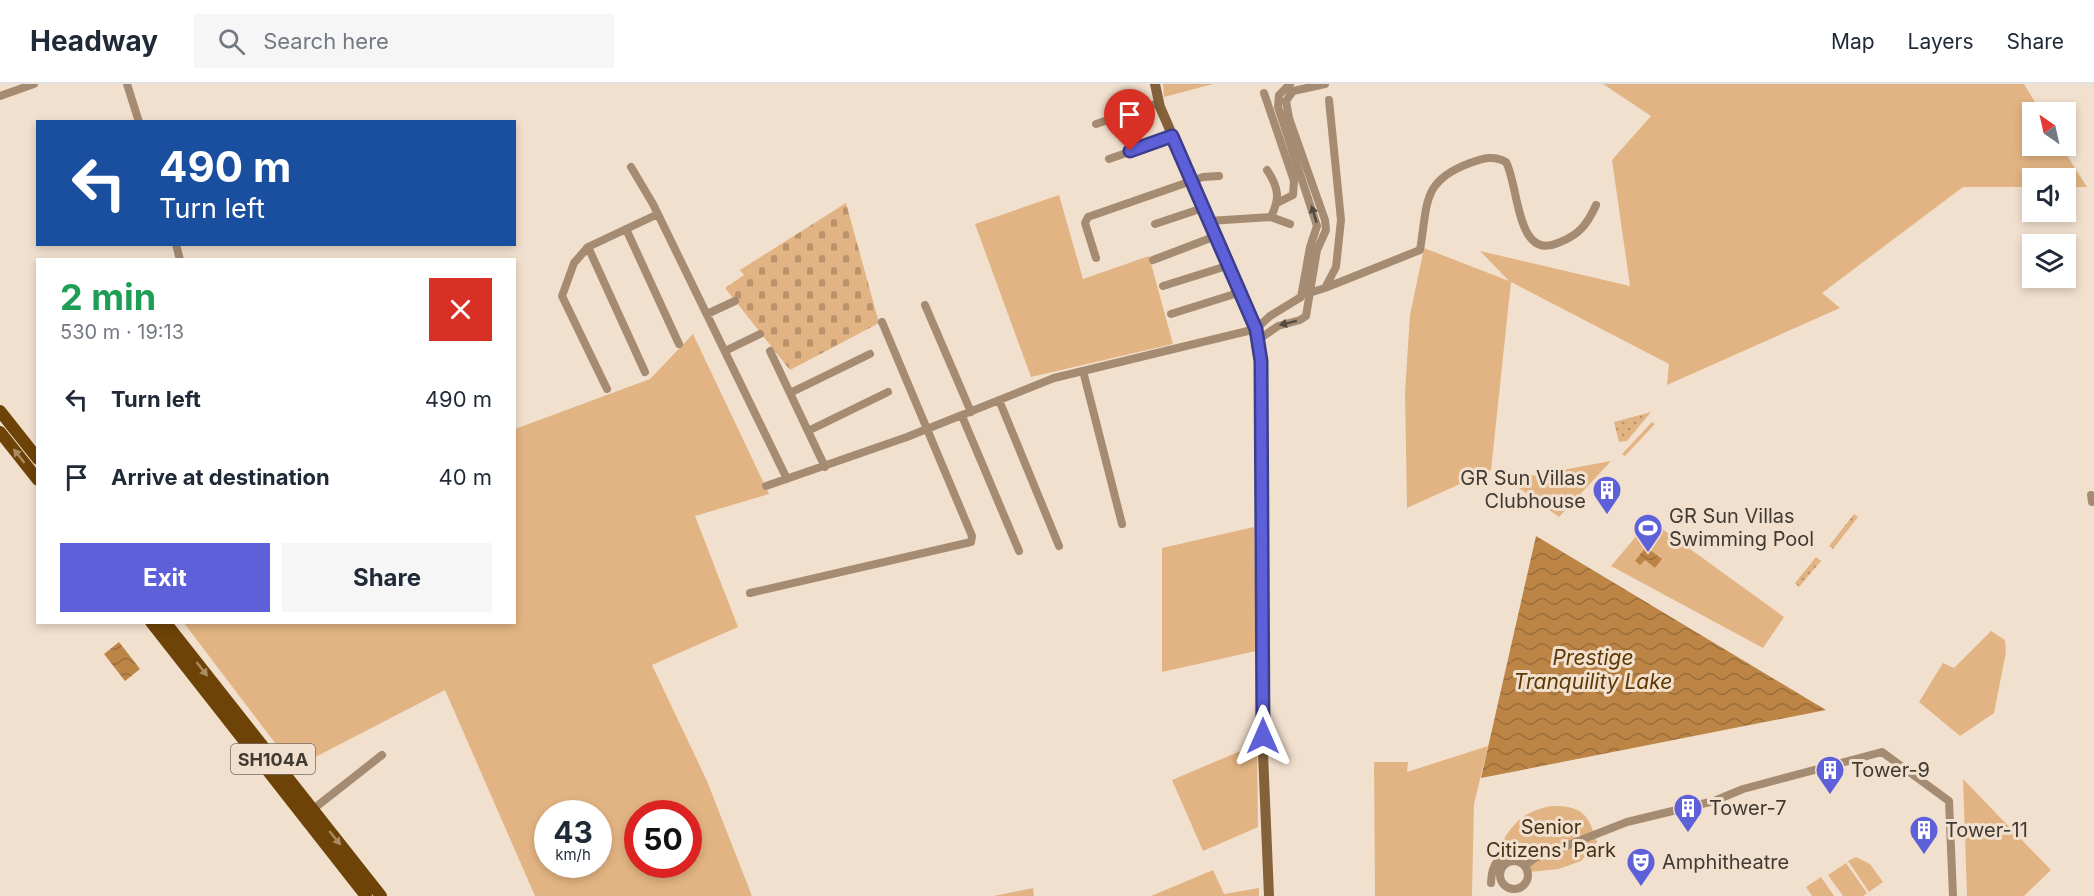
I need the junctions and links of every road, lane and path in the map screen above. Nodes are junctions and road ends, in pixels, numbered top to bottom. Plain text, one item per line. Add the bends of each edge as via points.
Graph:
1 (34, 84) edge
2 (127, 84) edge
3 (1155, 84) edge
4 (1290, 84) edge
5 (1324, 84) edge
6 (1264, 93) dead end
7 (0, 96) edge
8 (1283, 96) junction
9 (1329, 100) dead end
10 (1159, 103) junction
11 (138, 120) edge
12 (1096, 124) dead end
13 (1172, 136) junction
14 (1109, 159) dead end
15 (631, 167) dead end
16 (1267, 170) dead end
17 (1219, 176) dead end
18 (1191, 181) junction
19 (1277, 202) junction
20 (1596, 205) dead end
21 (1203, 208) junction
22 (658, 214) junction
23 (1271, 217) junction
24 (1209, 221) junction
25 (1155, 224) dead end
26 (1290, 224) dead end
27 (626, 229) junction
28 (1216, 236) junction
29 (588, 247) junction
30 (1096, 258) dead end
31 (1153, 260) dead end
32 (1230, 265) junction
33 (1163, 286) dead end
34 (1325, 288) junction
35 (1241, 292) junction
36 (1306, 294) junction
37 (735, 301) dead end
38 (925, 304) dead end
39 (707, 314) junction
40 (1171, 314) dead end
41 (882, 322) dead end
42 (760, 334) dead end
43 (1257, 335) junction
44 (679, 344) dead end
45 (725, 351) junction
46 (770, 351) dead end
47 (870, 354) dead end
48 (1083, 371) junction
49 (645, 372) dead end
50 (607, 389) dead end
51 (888, 392) dead end
52 (790, 393) junction
53 (999, 400) junction
54 (0, 411) edge
55 (971, 412) junction
56 (962, 416) junction
57 (928, 429) junction
58 (808, 430) junction
59 (0, 432) edge
60 (36, 456) edge
61 (825, 467) junction
62 (36, 477) edge
63 (787, 479) junction
64 (766, 486) dead end
65 (1122, 524) dead end
66 (1059, 546) dead end
67 (1019, 551) dead end
68 (750, 593) dead end
69 (154, 624) edge
70 (166, 624) edge
71 (382, 755) dead end
72 (287, 787) junction
73 (312, 810) junction
74 (1535, 858) junction
75 (1526, 866) junction
76 (1491, 883) dead end
77 (1502, 883) junction
78 (366, 896) edge
79 (381, 896) edge
80 (1269, 896) edge
81 (1502, 896) edge
82 (1953, 896) edge

1 - 7 street
2 - 11 street
3 - 10 main road
4 - 8 street
5 - 8 street
6 - 19 street via 1294,181 1293,195
8 - 36 street via 1326,224
9 - 34 street via 1341,220 1336,267
10 - 12 street
10 - 13 main road
13 - 14 street
13 - 18 main road
15 - 22 street
16 - 19 street via 1278,187
17 - 18 street
18 - 21 main road
18 - 30 street via 1087,218 1085,223
19 - 23 street
20 - 34 street via 1588,224 1576,236 1541,247 1528,235 1506,162 1492,157 1475,161 1453,169 1437,181 1431,192 1420,250
21 - 24 main road
21 - 25 street
22 - 27 street
22 - 39 street
23 - 24 street
23 - 26 street
24 - 28 main road
27 - 29 street
27 - 44 street
28 - 31 street
28 - 32 main road
29 - 49 street
29 - 50 street via 574,263 562,296
32 - 33 street
32 - 35 main road
34 - 36 street
35 - 40 street
35 - 43 main road
36 - 43 street via 1270,316
36 -> 43 street via 1306,316
37 - 39 street
38 - 55 street
39 - 45 street
41 - 57 street
42 - 45 street
43 - 48 street
43 - 80 main road via 1261,361 1263,753
45 - 63 street
46 - 52 street
47 - 52 street
48 - 53 street
48 - 65 street
51 - 58 street
52 - 58 street
53 - 55 street
53 - 66 street
54 - 60 main road
55 - 56 street
56 - 57 street
56 - 67 street
57 - 61 street
57 - 68 street via 972,536 971,542
58 - 61 street
62 -> 59 main road
61 - 63 street
63 - 64 street
69 - 72 main road, SH104A
70 -> 72 main road, SH104A
71 - 73 street
72 - 73 main road, SH104A
72 - 78 main road, SH104A
73 -> 79 main road, SH104A
74 - 75 street
74 - 76 street via 1532,850 1525,848 1497,860 1492,866
74 - 82 street via 1627,822 1882,752 1950,801
75 - 77 street via 1512,861 1504,865
75 - 77 street via 1527,880 1521,888 1512,889
77 - 81 street

